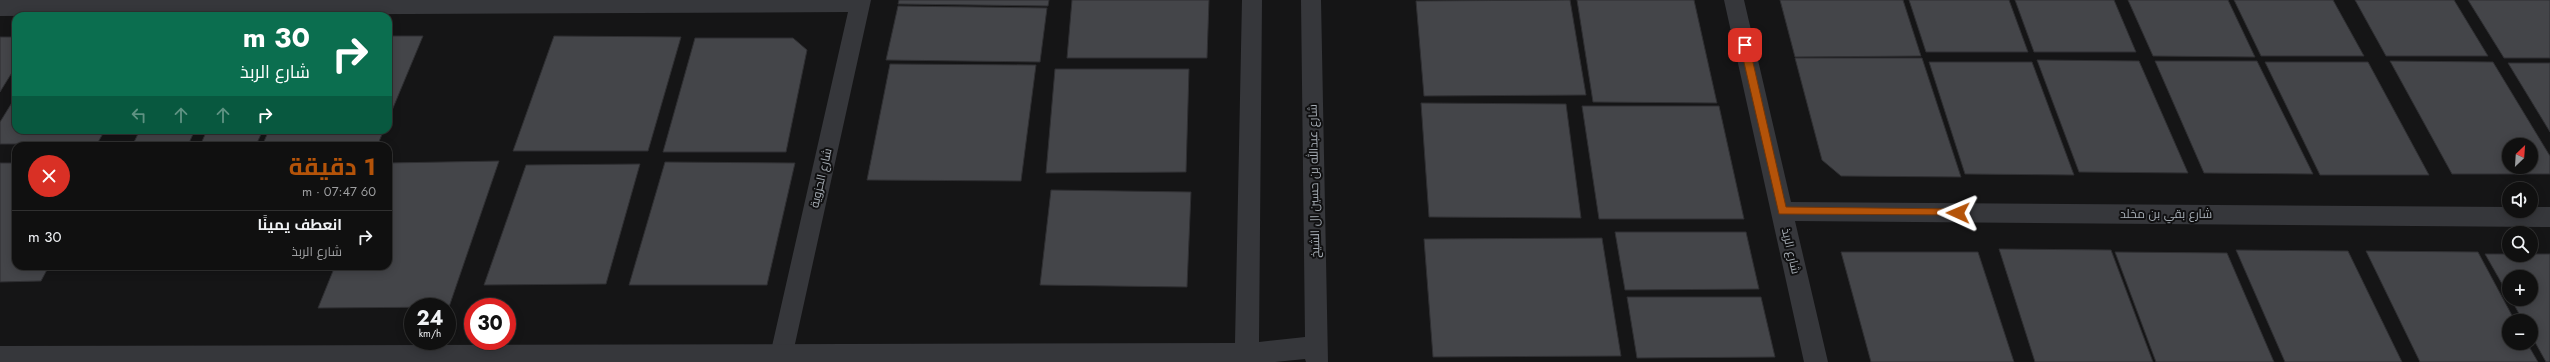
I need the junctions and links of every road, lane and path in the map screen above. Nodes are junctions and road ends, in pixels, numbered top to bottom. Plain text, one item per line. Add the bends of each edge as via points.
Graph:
1 (1252, 0) edge
2 (1311, 0) edge
3 (1734, 0) edge
4 (861, 2) edge
5 (0, 8) edge
6 (1782, 211) junction
7 (2550, 217) edge
8 (1317, 354) edge
9 (782, 355) junction
10 (0, 357) edge
11 (1247, 358) edge
12 (1816, 362) edge

1 - 11 street
2 - 8 street, شارع عبدالله بن حسين ال الشيخ
3 - 6 street, شارع الربذ
4 - 5 street
4 - 9 street, شارع الحزوية
6 - 7 street, شارع بقي بن مخلد
6 - 12 street, شارع الربذ
8 - 11 street
9 - 10 street
9 - 11 street

